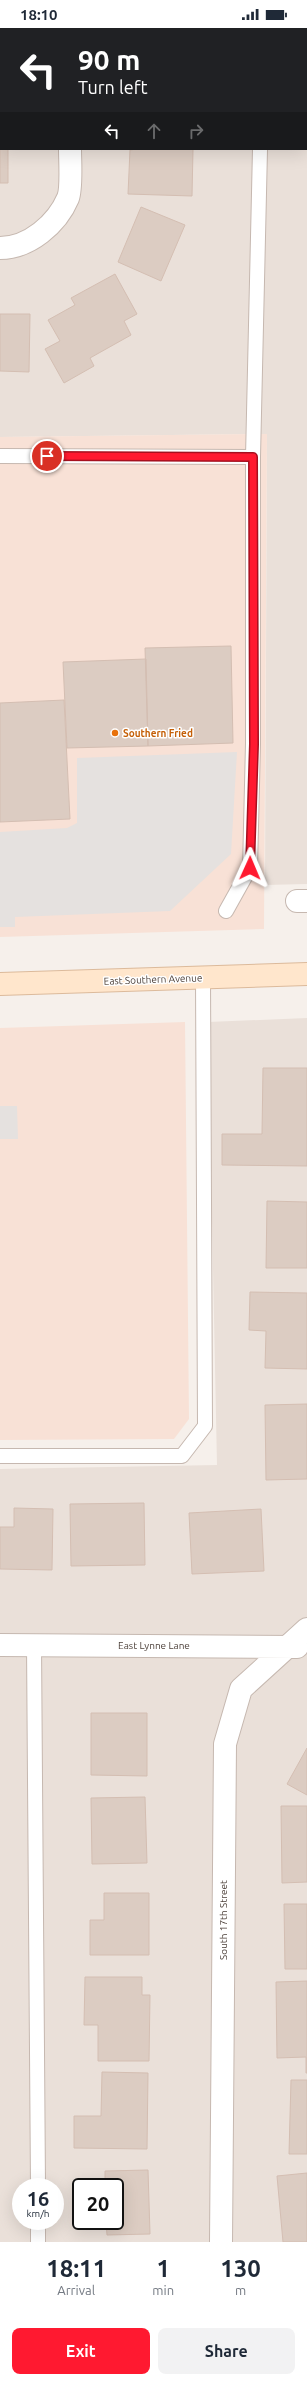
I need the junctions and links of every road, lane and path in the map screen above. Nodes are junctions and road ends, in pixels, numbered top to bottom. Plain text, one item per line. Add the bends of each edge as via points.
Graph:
1 (70, 150) edge
2 (260, 150) edge
3 (0, 248) edge
4 (0, 456) edge
5 (253, 457) junction
6 (226, 912) dead end
7 (307, 974) edge
8 (203, 977) junction
9 (0, 984) edge
10 (0, 1456) edge
11 (307, 1629) edge
12 (34, 1644) junction
13 (0, 1645) edge
14 (298, 1647) edge
15 (38, 2178) edge
16 (38, 2230) edge
17 (38, 2242) edge
18 (221, 2242) edge

1 - 3 street via 69,197 51,226 12,248
2 - 5 lane
4 - 5 lane
5 - 6 lane via 254,744 250,868
7 - 8 main road, East Southern Avenue
8 - 9 main road, East Southern Avenue
8 - 10 lane via 205,1426 182,1456
11 - 14 street, South 17th Street
12 - 13 street, East Lynne Lane
12 - 14 street, East Lynne Lane
12 - 15 lane
14 - 18 street, South 17th Street via 241,1689 225,1744
16 - 17 lane

